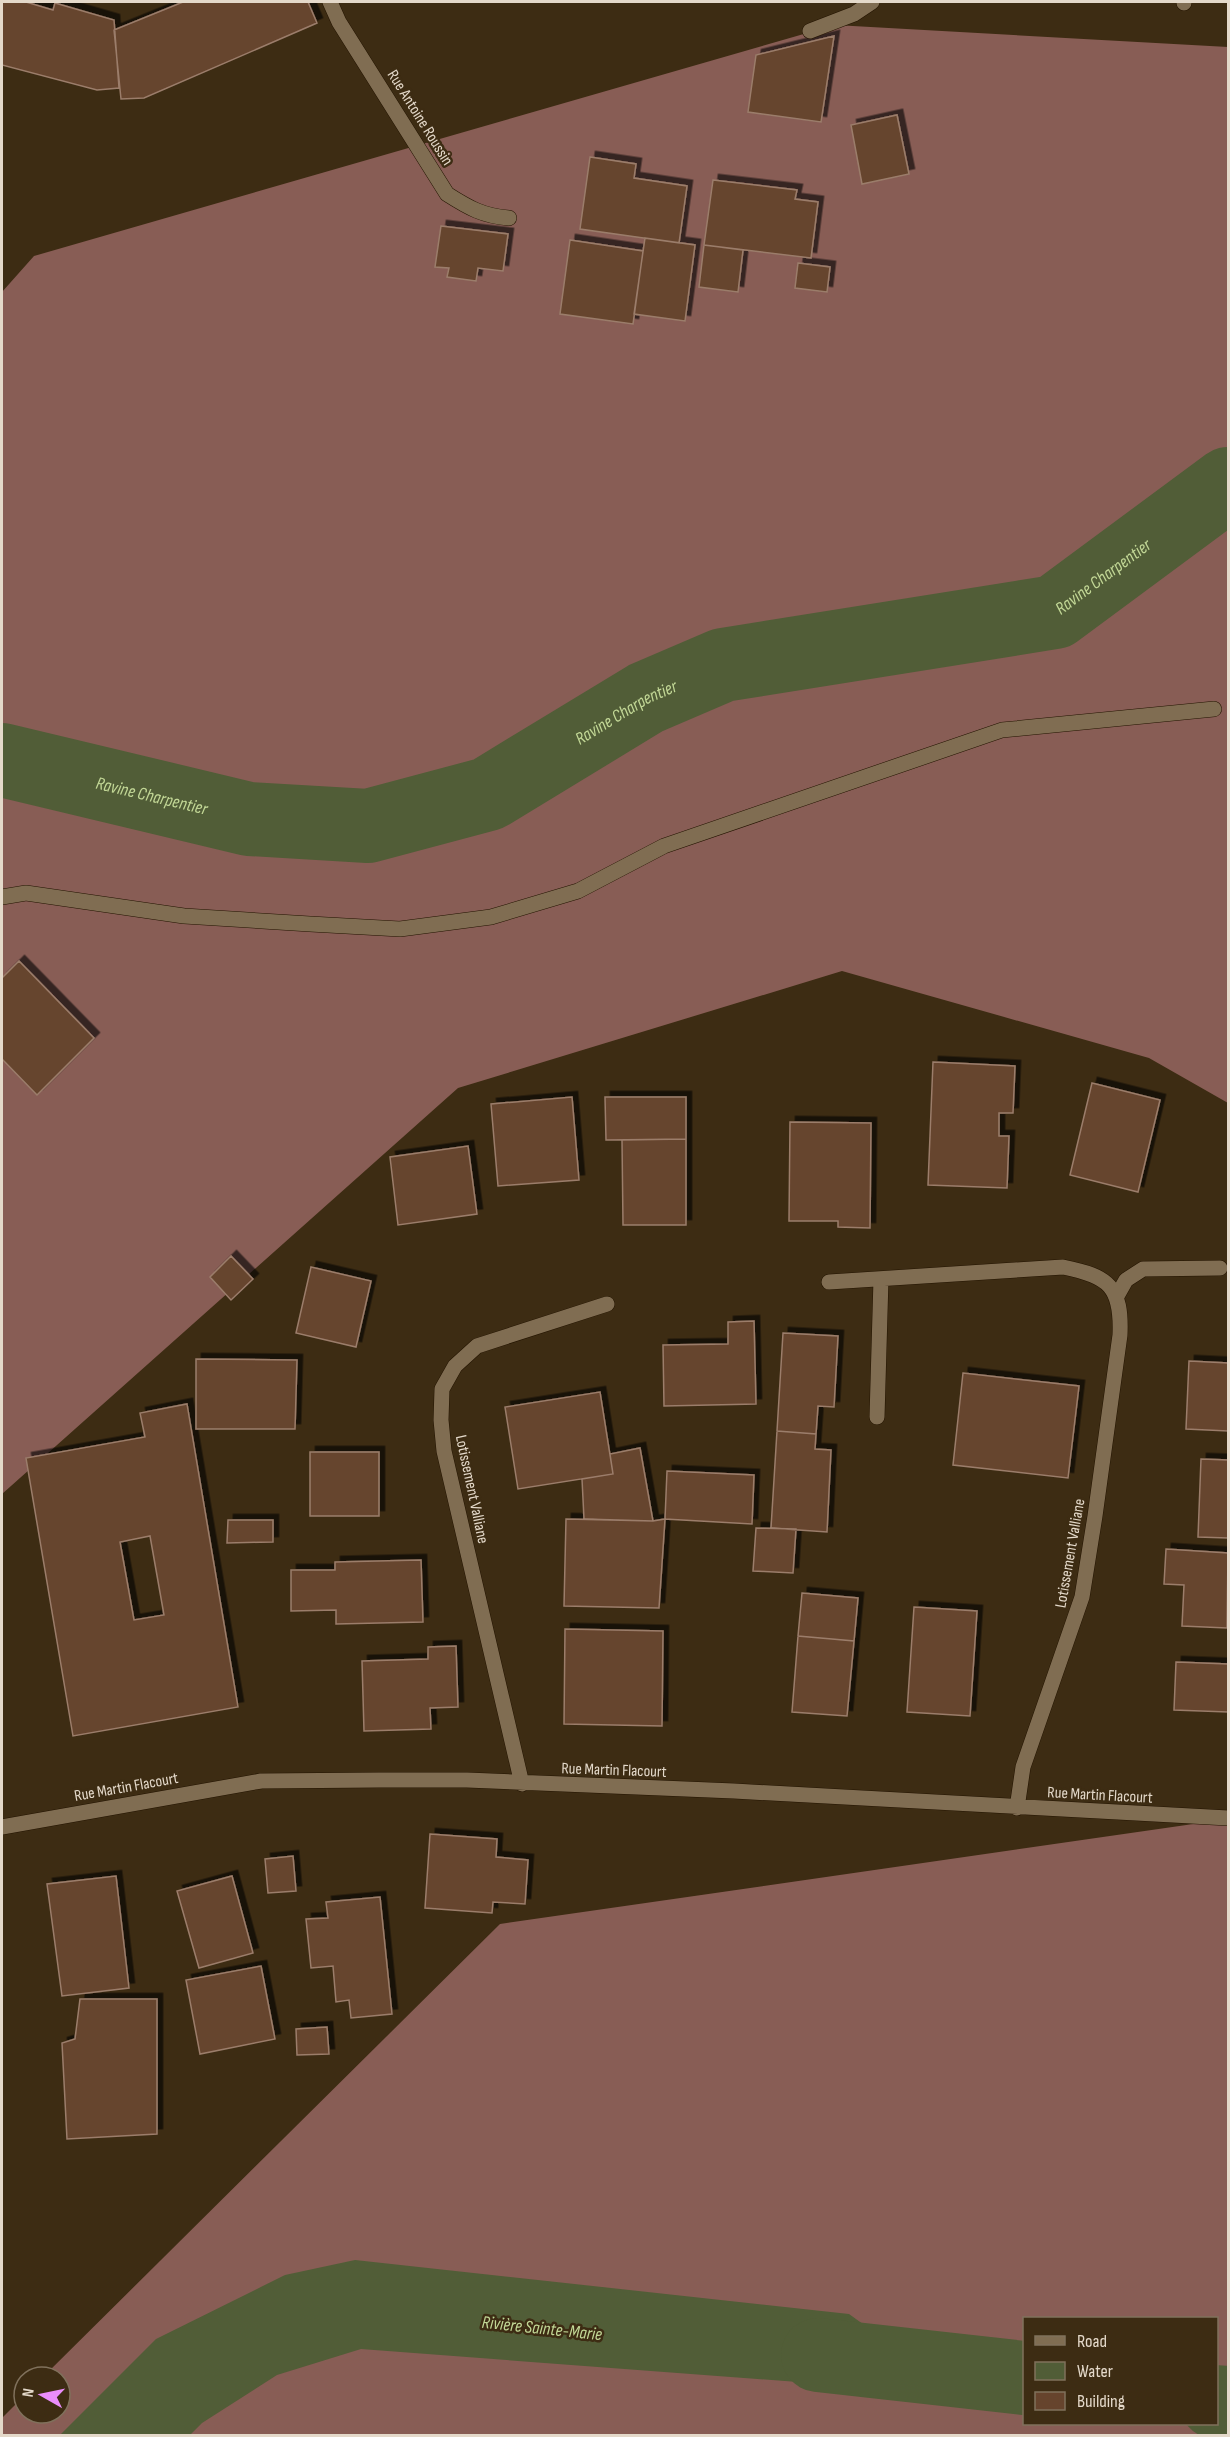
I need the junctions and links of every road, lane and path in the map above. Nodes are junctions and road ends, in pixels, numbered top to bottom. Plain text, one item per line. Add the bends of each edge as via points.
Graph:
1 (330, 2) edge
2 (872, 2) edge
3 (810, 31) dead end
4 (508, 218) dead end
5 (1214, 709) dead end
6 (2, 897) edge
7 (1220, 1268) dead end
8 (881, 1279) junction
9 (829, 1282) dead end
10 (1117, 1296) junction
11 (607, 1304) dead end
12 (877, 1417) dead end
13 (522, 1784) junction
14 (1017, 1808) junction
15 (1228, 1818) edge
16 (2, 1827) edge

1 - 4 street, Rue Antoine Roussin via 447,194 489,216
2 - 3 street via 854,14
5 - 6 street via 1002,730 664,846 578,891 491,917 400,929 184,916 26,893
7 - 10 street via 1143,1269 1126,1280
8 - 9 street
8 - 10 street via 1063,1267 1096,1276 1109,1284
8 - 12 street
10 - 14 street, Lotissement Valliane via 1120,1335 1082,1597 1023,1767
11 - 13 street, Lotissement Valliane via 477,1346 455,1365 442,1389 444,1451
13 - 14 street, Rue Martin Flacourt via 734,1791
13 - 16 street, Rue Martin Flacourt via 467,1780 261,1781
14 - 15 street, Rue Martin Flacourt

